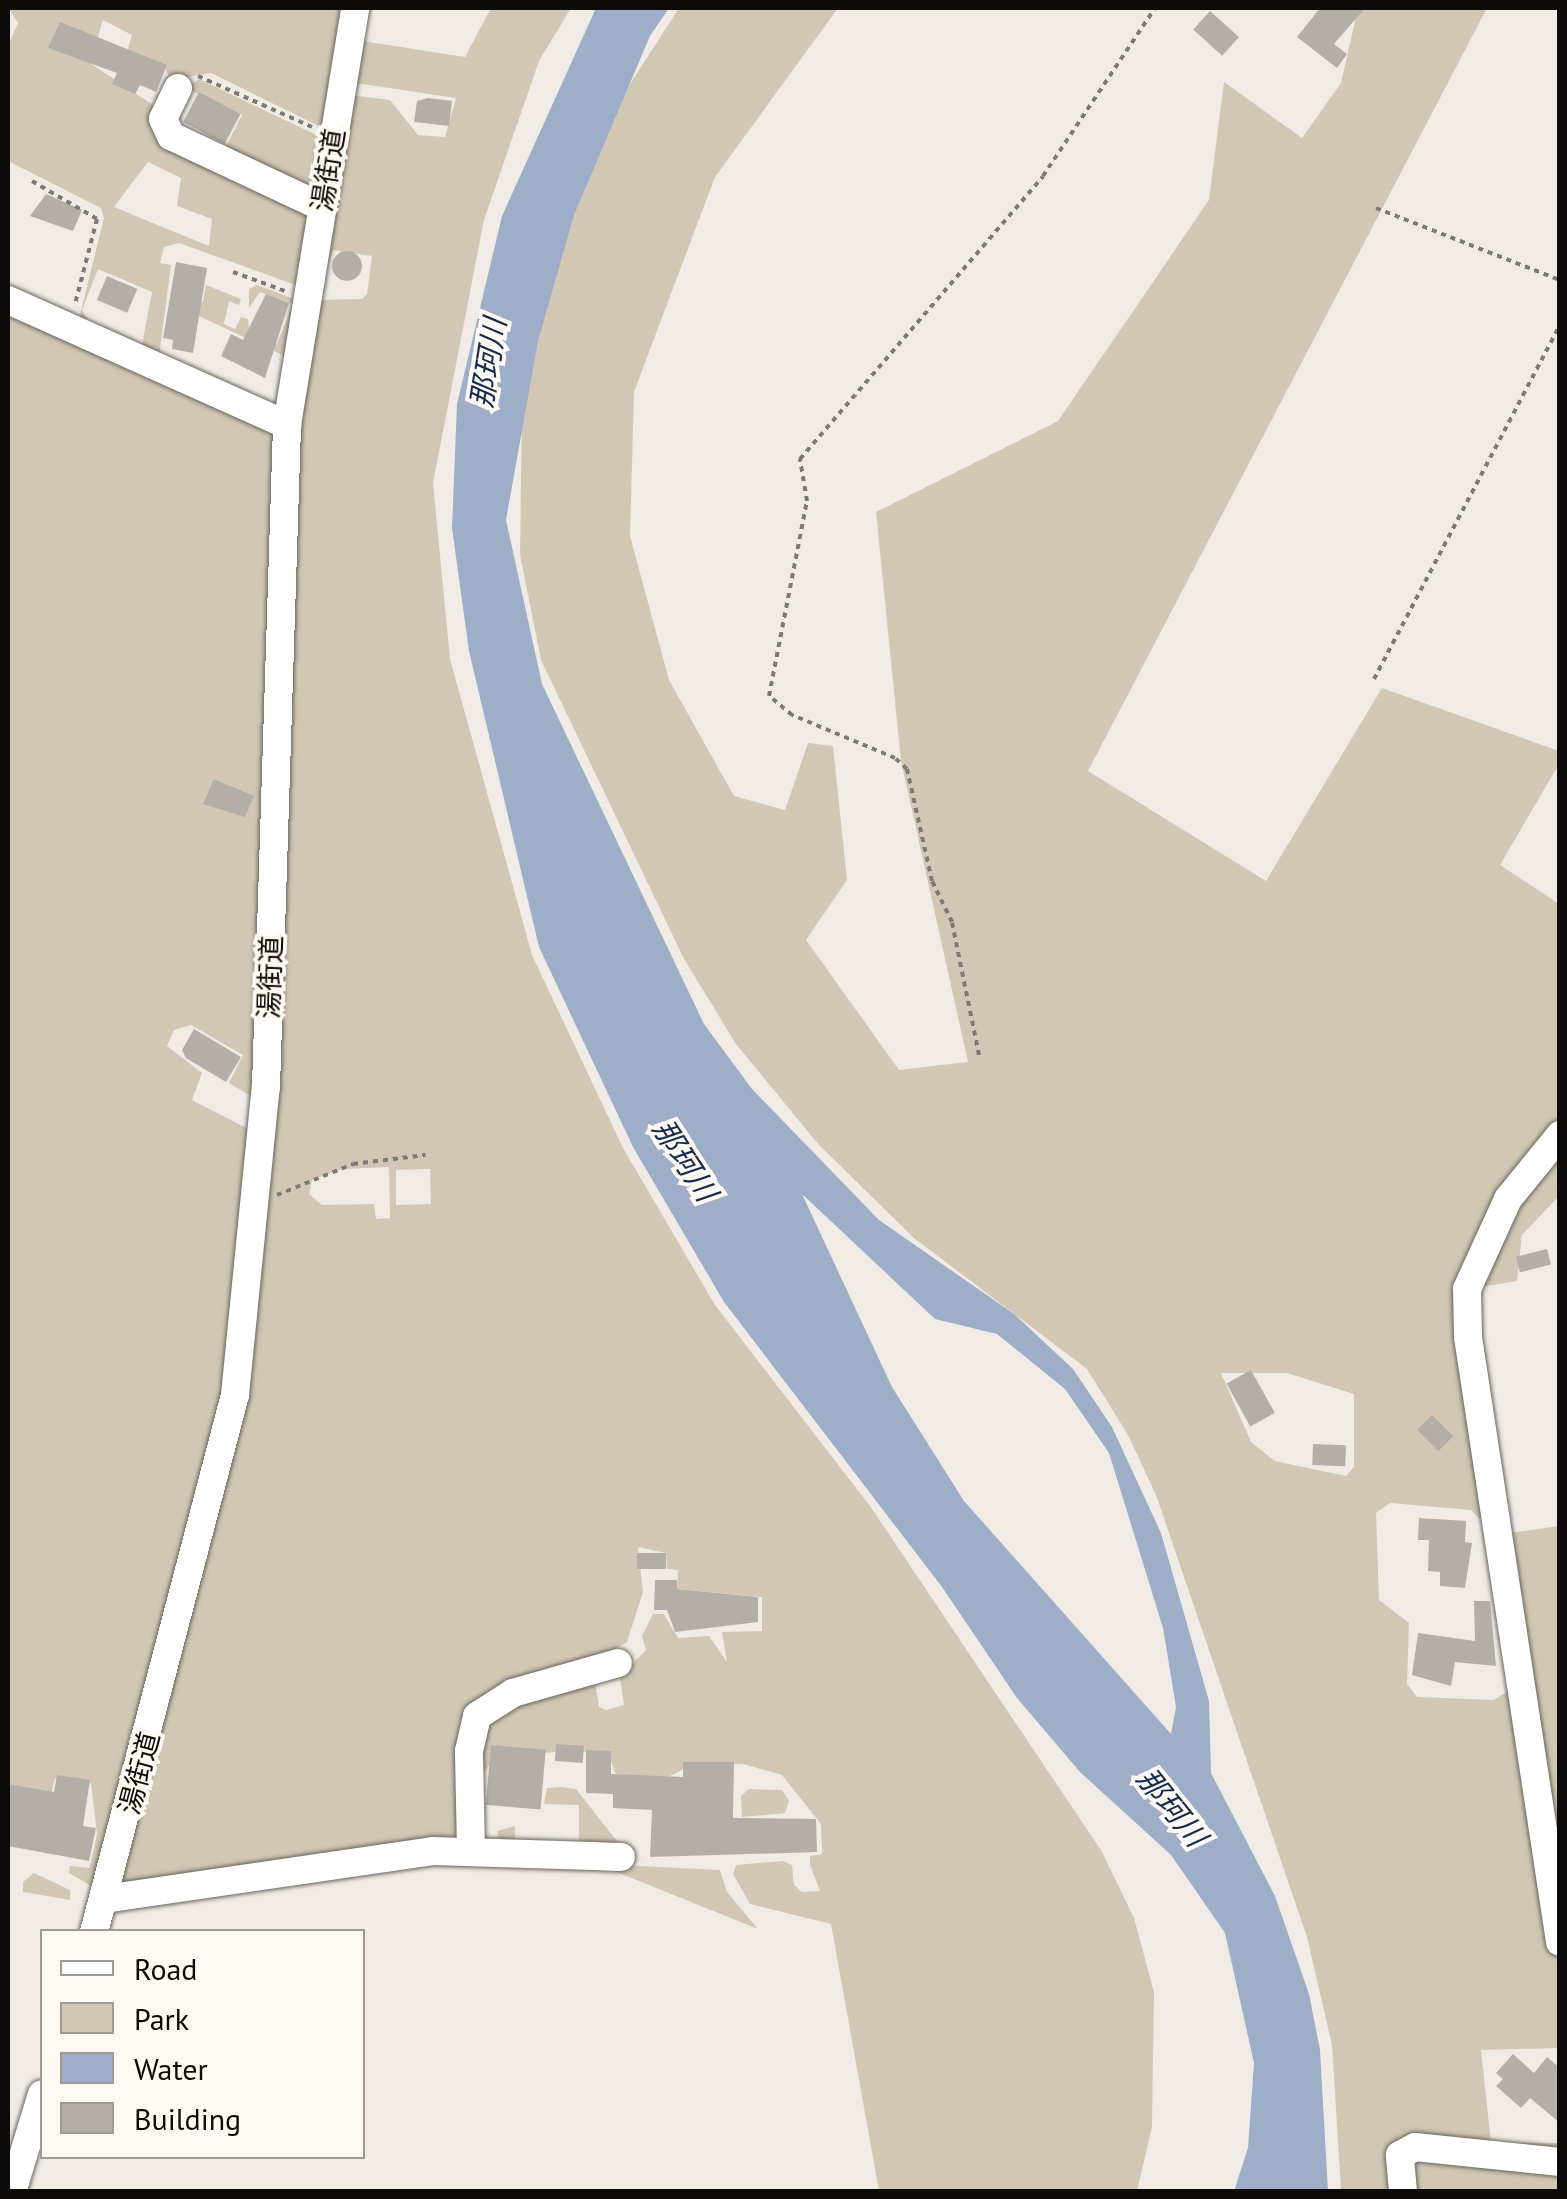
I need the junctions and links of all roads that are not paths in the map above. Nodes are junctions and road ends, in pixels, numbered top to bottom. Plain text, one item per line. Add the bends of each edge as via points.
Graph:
1 (355, 8) edge
2 (178, 88) road end
3 (322, 207) junction
4 (8, 300) edge
5 (287, 425) junction
6 (1560, 1135) edge
7 (618, 1663) dead end
8 (471, 1850) junction
9 (621, 1857) dead end
10 (104, 1899) junction
11 (95, 1929) edge
12 (1560, 1942) edge
13 (40, 2101) edge
14 (1560, 2162) edge
15 (12, 2192) edge
16 (1403, 2192) edge

1 - 3 street, 湯街道
2 - 3 street via 163,119 171,136
3 - 5 street, 湯街道
4 - 5 street
5 - 10 street, 湯街道 via 258,1194 230,1420
6 - 12 street via 1508,1199 1467,1288 1468,1337
7 - 8 street via 512,1693 478,1716 468,1751
8 - 9 street
8 - 10 street
10 - 11 street, 湯街道
13 - 15 street
14 - 16 street via 1416,2147 1400,2155

